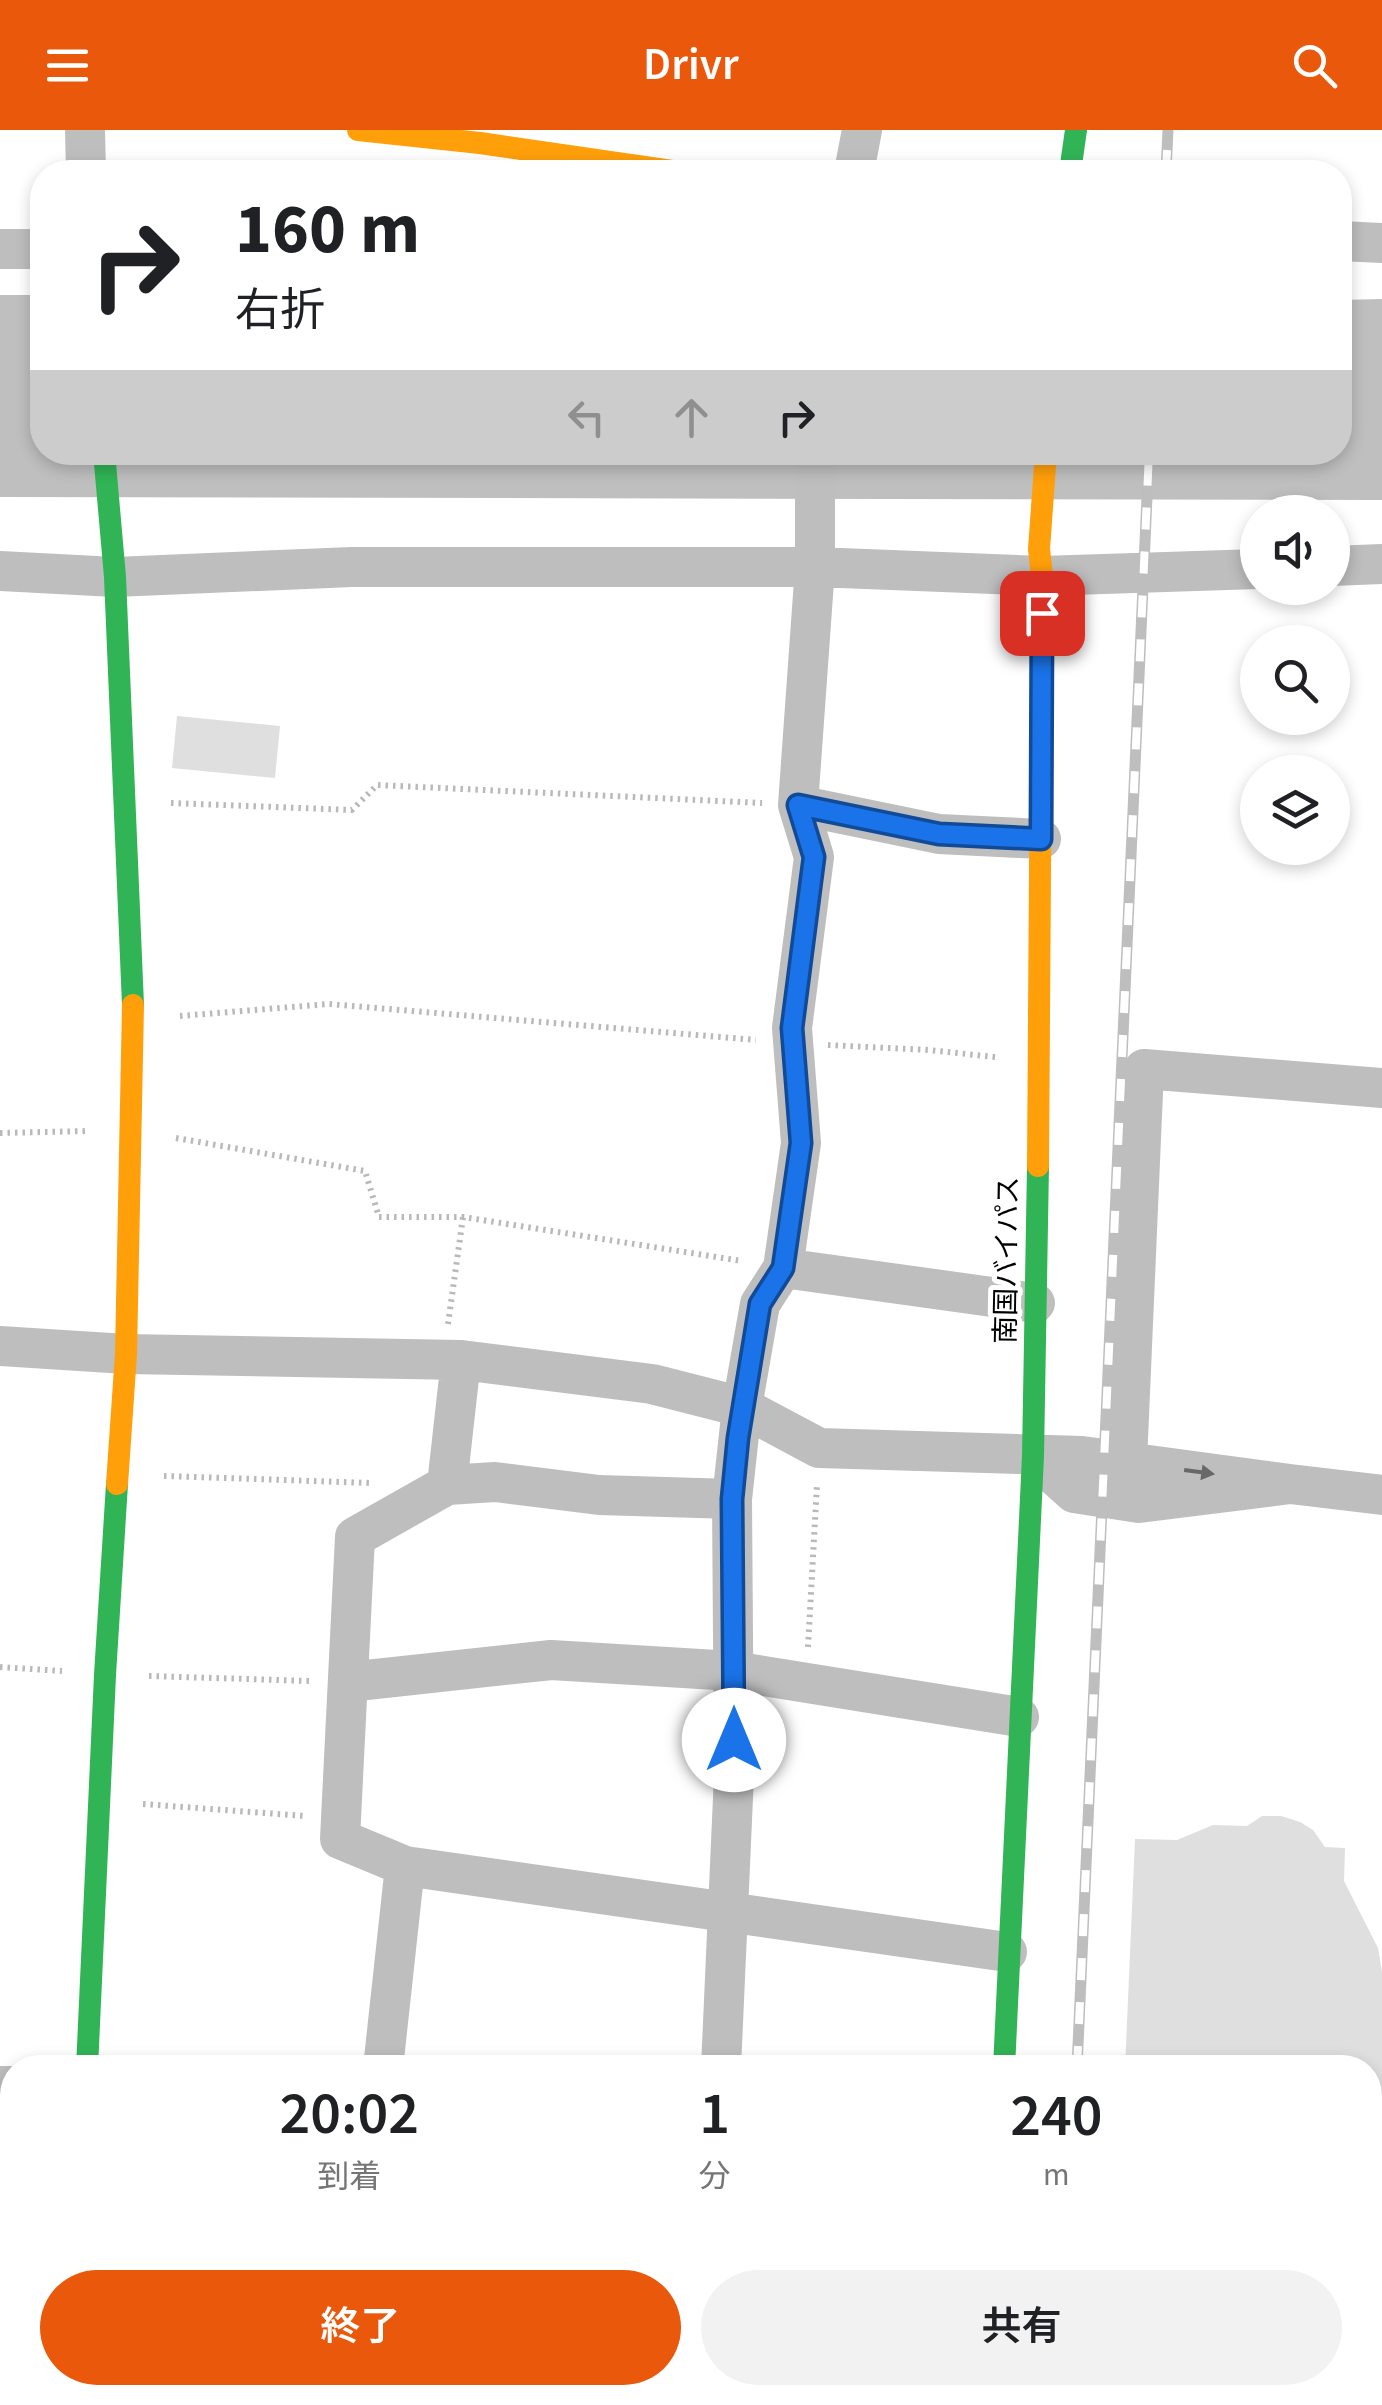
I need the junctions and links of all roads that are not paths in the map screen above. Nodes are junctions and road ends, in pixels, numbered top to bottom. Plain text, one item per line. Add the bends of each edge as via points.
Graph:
1 (86, 130) edge
2 (358, 130) edge
3 (862, 130) edge
4 (1076, 130) edge
5 (86, 160) edge
6 (599, 160) edge
7 (856, 160) edge
8 (1072, 160) edge
9 (1352, 242) edge
10 (1382, 243) edge
11 (0, 248) edge
12 (30, 249) edge
13 (105, 465) edge
14 (815, 465) edge
15 (1045, 465) edge
16 (113, 559) junction
17 (815, 559) junction
18 (1041, 563) junction
19 (1382, 564) edge
20 (1350, 565) edge
21 (1240, 568) edge
22 (0, 571) edge
23 (798, 805) junction
24 (1041, 839) junction
25 (1382, 1088) edge
26 (783, 1268) junction
27 (1035, 1303) junction
28 (0, 1346) edge
29 (126, 1354) junction
30 (452, 1360) junction
31 (742, 1407) junction
32 (1033, 1456) junction
33 (1127, 1462) junction
34 (1290, 1484) junction
35 (447, 1486) junction
36 (1382, 1495) edge
37 (732, 1499) junction
38 (734, 1671) junction
39 (348, 1682) junction
40 (1019, 1717) junction
41 (405, 1866) junction
42 (729, 1914) junction
43 (1007, 1952) junction
44 (89, 2055) edge
45 (384, 2055) edge
46 (722, 2055) edge
47 (1004, 2055) edge

1 - 5 street
2 - 6 main road
3 - 7 street
4 - 8 main road
9 - 10 street
11 - 12 street
13 - 16 main road
14 - 17 street
15 - 18 main road, 南国バイパス
16 - 17 street via 352,567
16 - 22 street
16 - 29 main road via 134,1020
17 - 18 street
17 - 23 street
18 - 21 street
18 - 24 main road, 南国バイパス
19 - 20 street
23 - 24 street via 939,834
23 - 26 street via 814,857 792,1028 801,1143
24 - 27 main road, 南国バイパス
25 - 33 street via 1144,1069
26 - 27 street
26 - 31 street via 760,1304
27 - 32 main road, 南国バイパス
28 - 29 street
29 - 30 street
29 - 44 main road
30 - 31 street via 652,1384
30 - 35 street
31 - 32 street via 819,1448
31 - 37 street
32 - 33 street
32 - 34 street via 1074,1492 1140,1503
32 - 40 main road, 南国バイパス
33 -> 34 street
34 - 36 street
35 - 37 street via 494,1482 599,1495
35 - 39 street via 355,1538
37 - 38 street
38 - 39 street via 551,1660
38 - 40 street
38 - 42 street
39 - 41 street via 340,1839
40 - 43 main road, 南国バイパス
41 - 42 street
41 - 45 street
42 - 43 street
42 - 46 street
43 - 47 main road, 南国バイパス

